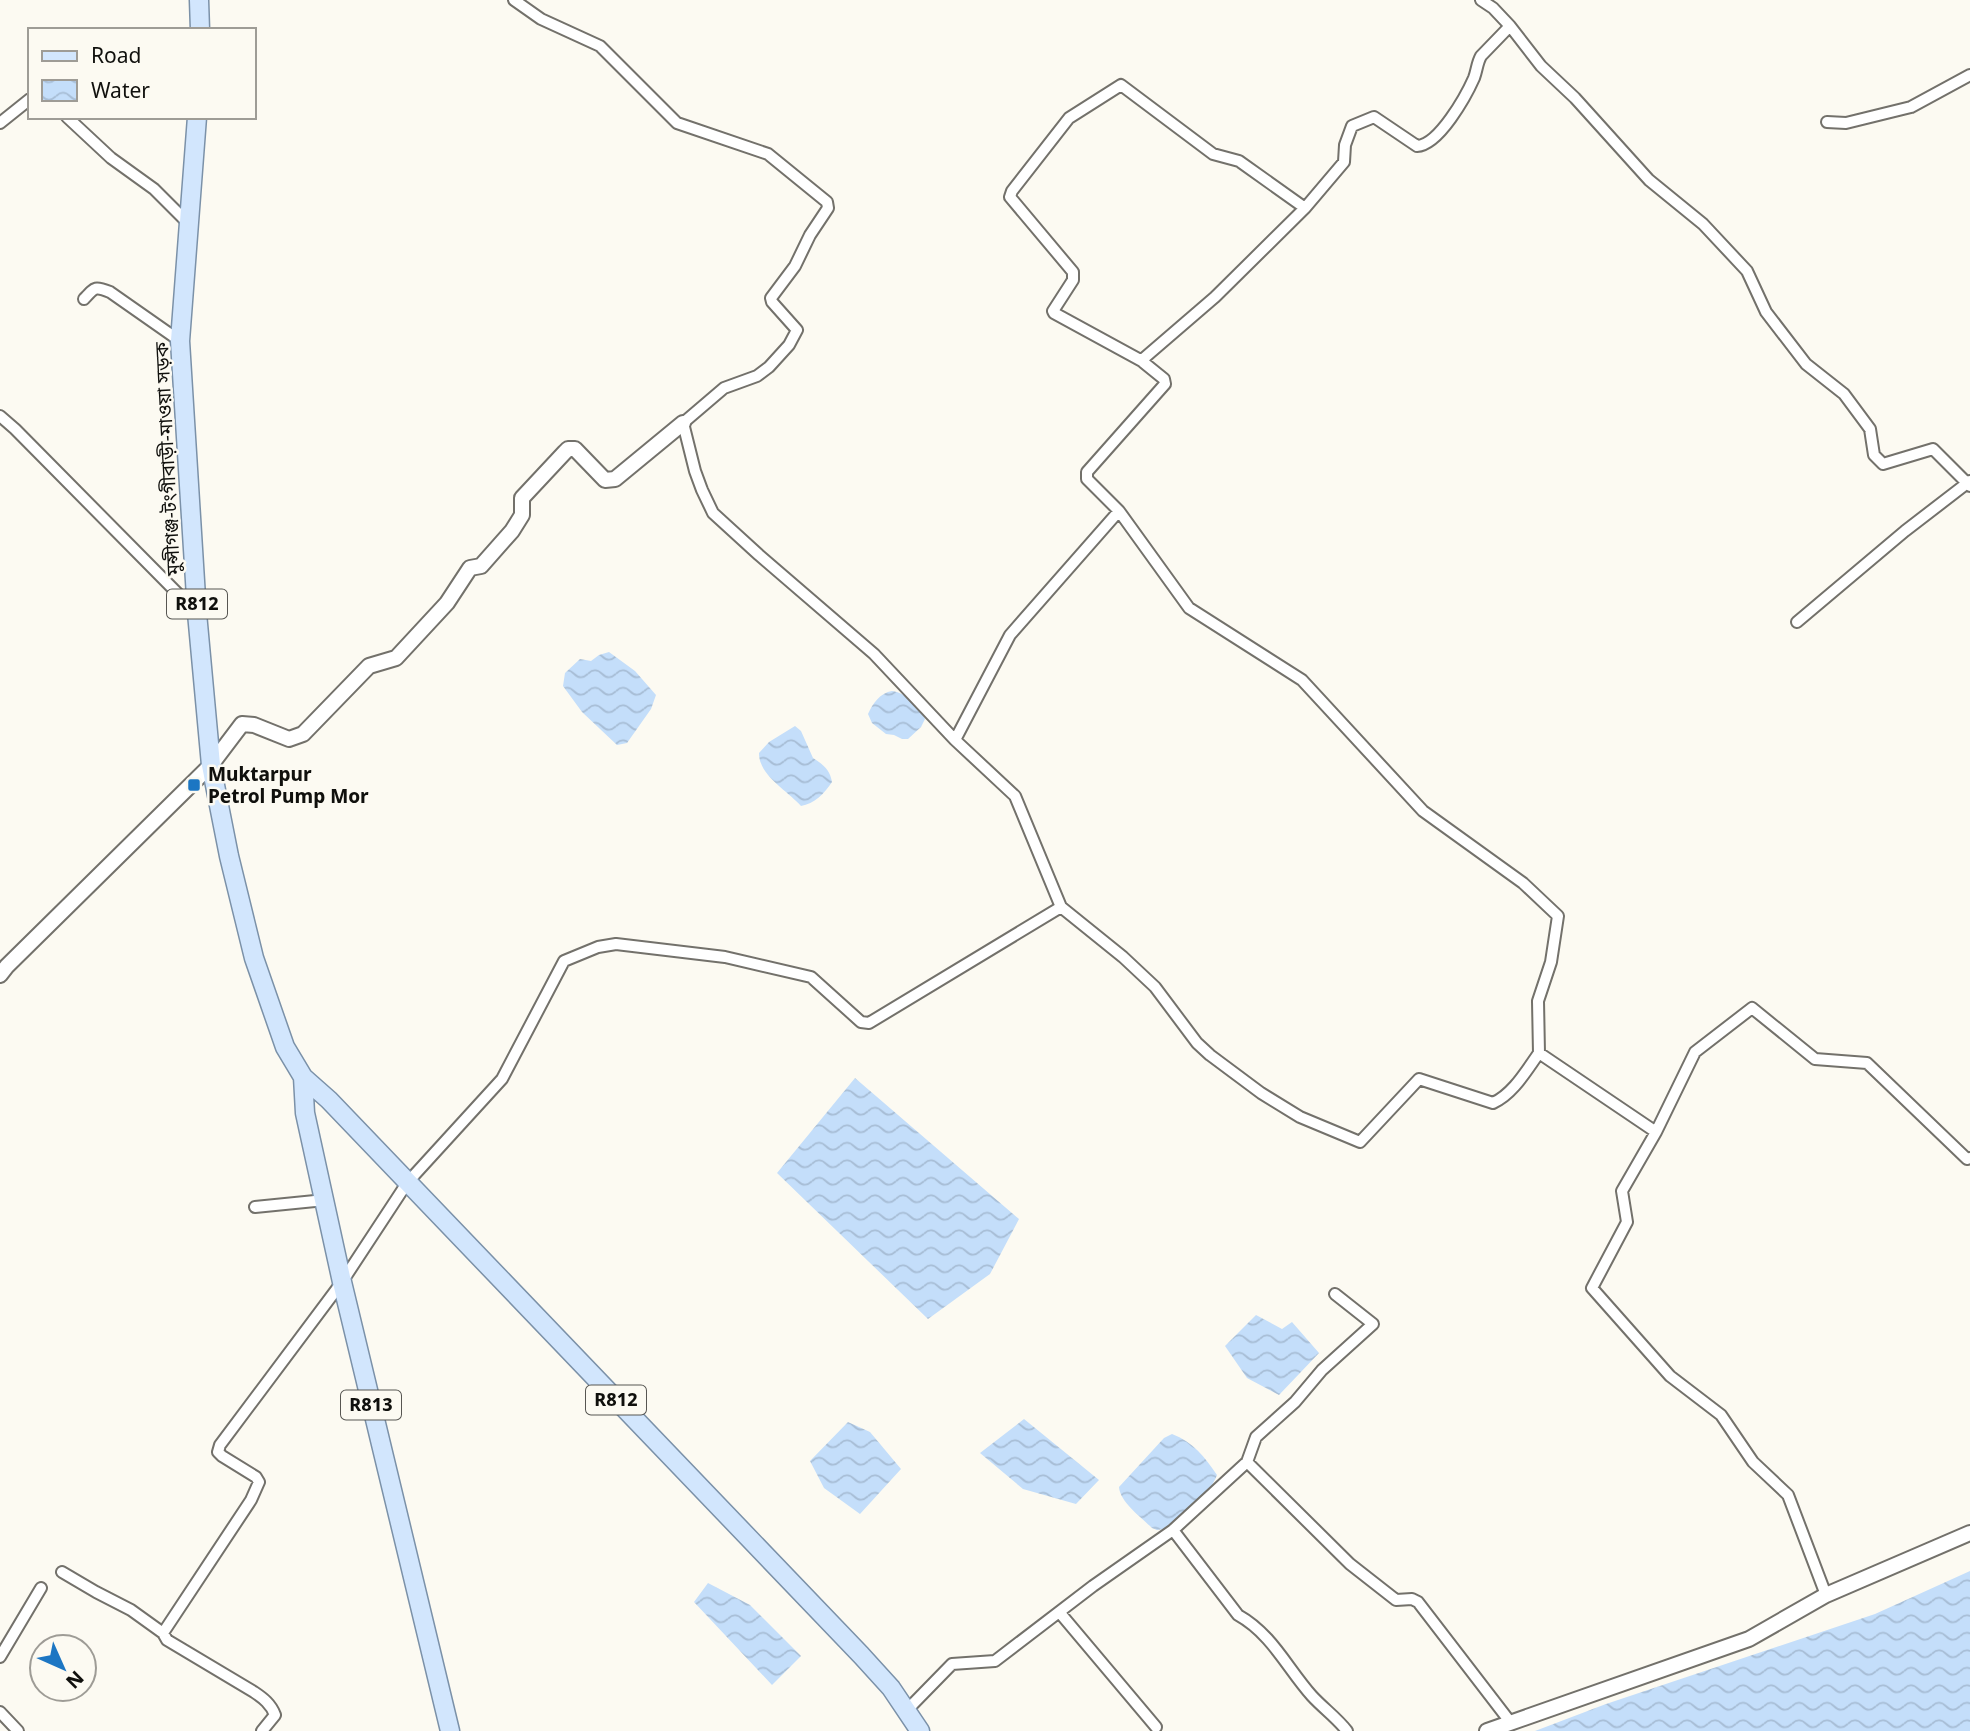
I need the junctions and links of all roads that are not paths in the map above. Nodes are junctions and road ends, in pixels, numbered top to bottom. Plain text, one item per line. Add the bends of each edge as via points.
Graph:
1 (199, 0) edge
2 (514, 0) edge
3 (1481, 0) edge
4 (1510, 26) junction
5 (200, 28) edge
6 (1970, 75) edge
7 (28, 101) edge
8 (69, 119) edge
9 (197, 119) edge
10 (1827, 122) dead end
11 (0, 123) edge
12 (1306, 208) junction
13 (190, 225) junction
14 (84, 299) dead end
15 (180, 341) junction
16 (1142, 360) junction
17 (0, 416) edge
18 (683, 423) junction
19 (1969, 483) edge
20 (1119, 511) junction
21 (197, 613) junction
22 (1797, 622) dead end
23 (955, 740) junction
24 (211, 765) junction
25 (1061, 907) junction
26 (2, 965) edge
27 (1539, 1053) junction
28 (303, 1077) junction
29 (1656, 1132) junction
30 (1970, 1158) edge
31 (407, 1183) junction
32 (325, 1200) junction
33 (255, 1207) dead end
34 (342, 1282) junction
35 (1335, 1294) dead end
36 (1247, 1462) junction
37 (1173, 1530) junction
38 (1970, 1532) edge
39 (62, 1572) dead end
40 (41, 1588) dead end
41 (1826, 1595) junction
42 (1060, 1613) junction
43 (163, 1633) junction
44 (0, 1657) edge
45 (0, 1712) edge
46 (916, 1723) edge
47 (1511, 1723) junction
48 (1156, 1727) dead end
49 (18, 1731) edge
50 (262, 1731) edge
51 (450, 1731) edge
52 (1347, 1731) edge
53 (1487, 1731) edge

1 - 5 main road
2 - 18 street via 541,19 600,46 677,123 768,154 827,202 828,208 795,266 771,298 797,330 789,345 757,376 724,388
3 - 4 street
4 - 12 street via 1481,56 1456,111 1428,142 1417,146 1374,117 1352,126 1344,162
4 - 19 street via 1541,66 1649,180 1703,224 1747,271 1766,312 1806,364 1844,394 1870,429 1878,460 1883,464 1933,449
6 - 10 street via 1911,107
7 - 11 street
8 - 13 street
9 - 13 main road, মুন্সীগঞ্জ-টংগীবাড়ী-মাওয়া সড়ক / R812
12 - 16 street
12 - 16 street via 1239,161 1213,154 1121,85 1069,118 1010,197 1073,272 1073,281 1054,313
13 - 15 main road, মুন্সীগঞ্জ-টংগীবাড়ী-মাওয়া সড়ক / R812
14 - 15 street via 98,287 110,292
15 - 21 main road, মুন্সীগঞ্জ-টংগীবাড়ী-মাওয়া সড়ক / R812
16 - 20 street via 1166,384 1087,471 1087,479
17 - 21 street
18 - 23 street via 713,513 874,654
18 - 24 street via 615,479 606,480 575,449 569,449 522,498 522,515 512,531 481,566 470,568 447,603 396,658 369,666 303,734 289,739 242,724
19 - 22 street
20 - 23 street via 1010,635
20 - 27 street via 1189,608 1302,680 1423,811 1523,883 1558,916 1551,962 1538,1001
21 - 24 main road, মুন্সীগঞ্জ-টংগীবাড়ী-মাওয়া সড়ক / R812
23 - 25 street via 1015,796
24 - 26 street
24 - 28 main road, মুন্সীগঞ্জ-টংগীবাড়ী-মাওয়া সড়ক / R812 via 254,958 285,1047
25 - 27 street via 1155,987 1210,1055 1300,1117 1356,1141 1364,1139 1419,1079 1493,1104 1516,1084
25 - 31 street via 869,1023 861,1022 811,977 725,957 616,944 564,961 502,1079
27 - 29 street
28 - 31 main road, R812
28 - 32 main road, R813 via 305,1113
29 - 30 street via 1695,1052 1752,1008 1815,1059 1867,1063
29 - 41 street via 1622,1191 1627,1222 1592,1288 1670,1376 1721,1415 1753,1462 1788,1495
31 - 34 street
31 - 46 main road, R812 via 861,1655
32 - 33 street
32 - 34 main road, R813
34 - 43 street via 220,1445 222,1456 259,1482
34 - 51 main road, R813
35 - 36 street via 1373,1324 1256,1437
36 - 37 street
36 - 47 street via 1350,1564 1396,1600 1418,1602
37 - 42 street
37 - 52 street via 1238,1615 1270,1640 1311,1695
38 - 41 street
39 - 43 street
40 - 44 street
41 - 47 street via 1749,1639
42 - 46 street via 995,1661 952,1664 910,1707
42 - 48 street
43 - 50 street via 167,1640 266,1701 275,1715
45 - 49 street
47 - 53 street

